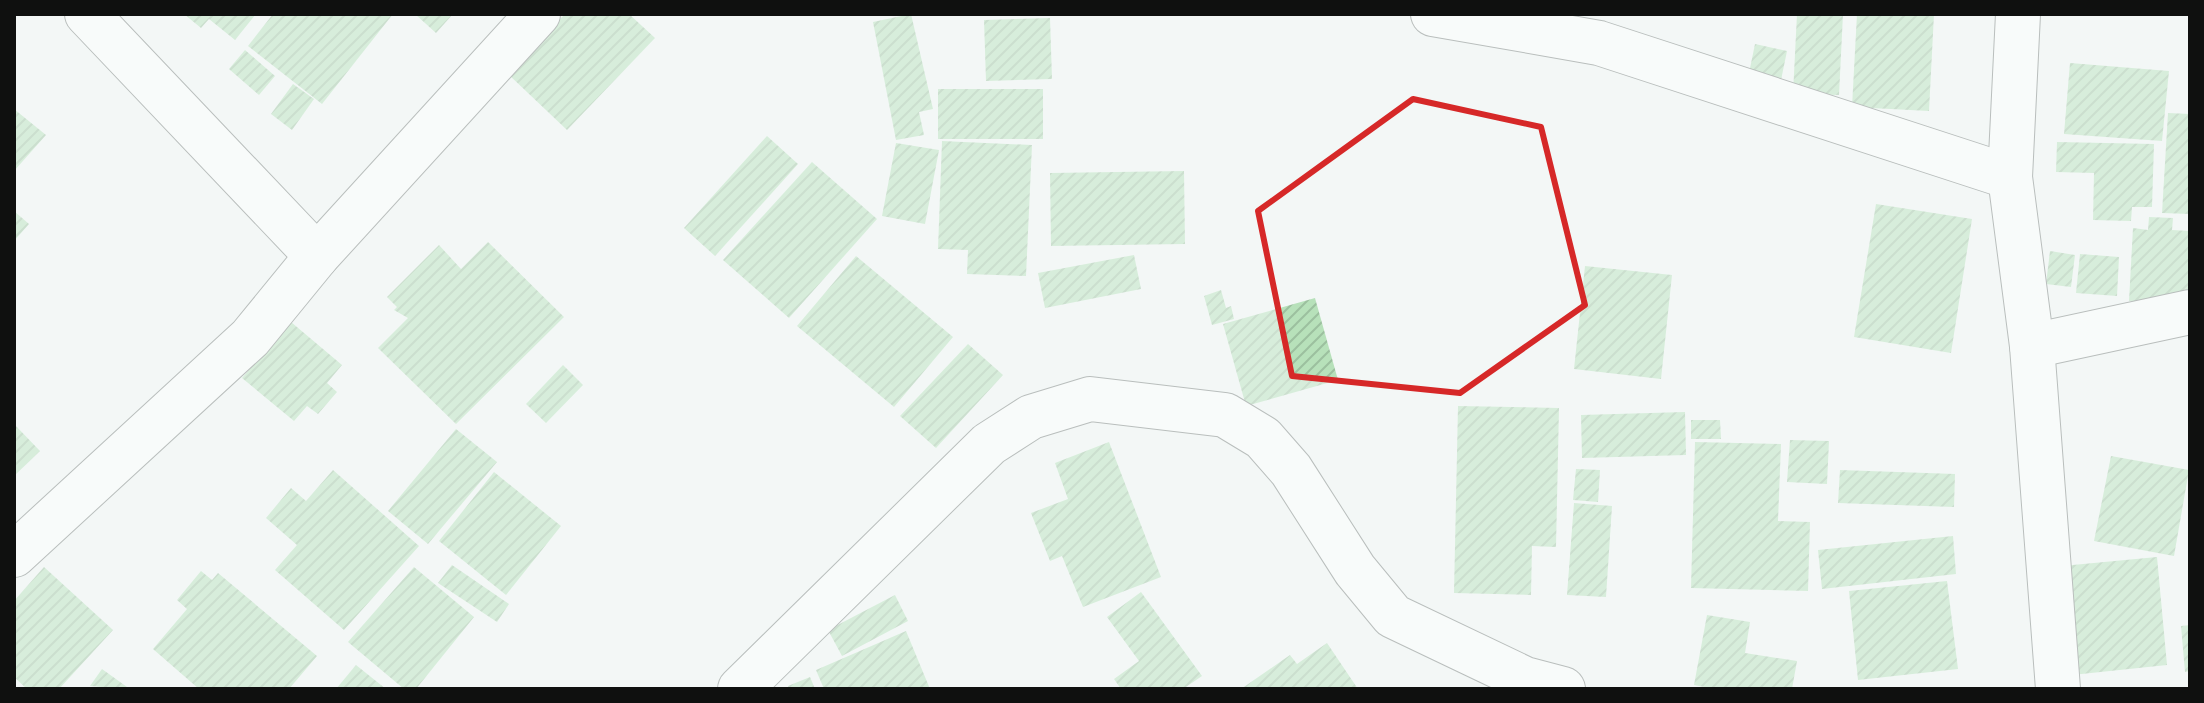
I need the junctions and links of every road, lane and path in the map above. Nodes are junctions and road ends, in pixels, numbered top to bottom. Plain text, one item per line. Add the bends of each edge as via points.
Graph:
1 (87, 14) edge
2 (538, 14) edge
3 (1433, 14) edge
4 (2018, 14) edge
5 (2010, 177) junction
6 (317, 256) junction
7 (2190, 312) edge
8 (2032, 346) junction
9 (14, 555) edge
10 (740, 689) edge
11 (1563, 689) edge
12 (2058, 689) edge

1 - 6 street
2 - 6 street
3 - 5 street via 1599,43
4 - 5 street
5 - 8 street
6 - 9 street via 250,338
7 - 8 street
8 - 12 street
10 - 11 street via 989,444 1031,417 1090,399 1225,415 1263,438 1393,616 1525,679

